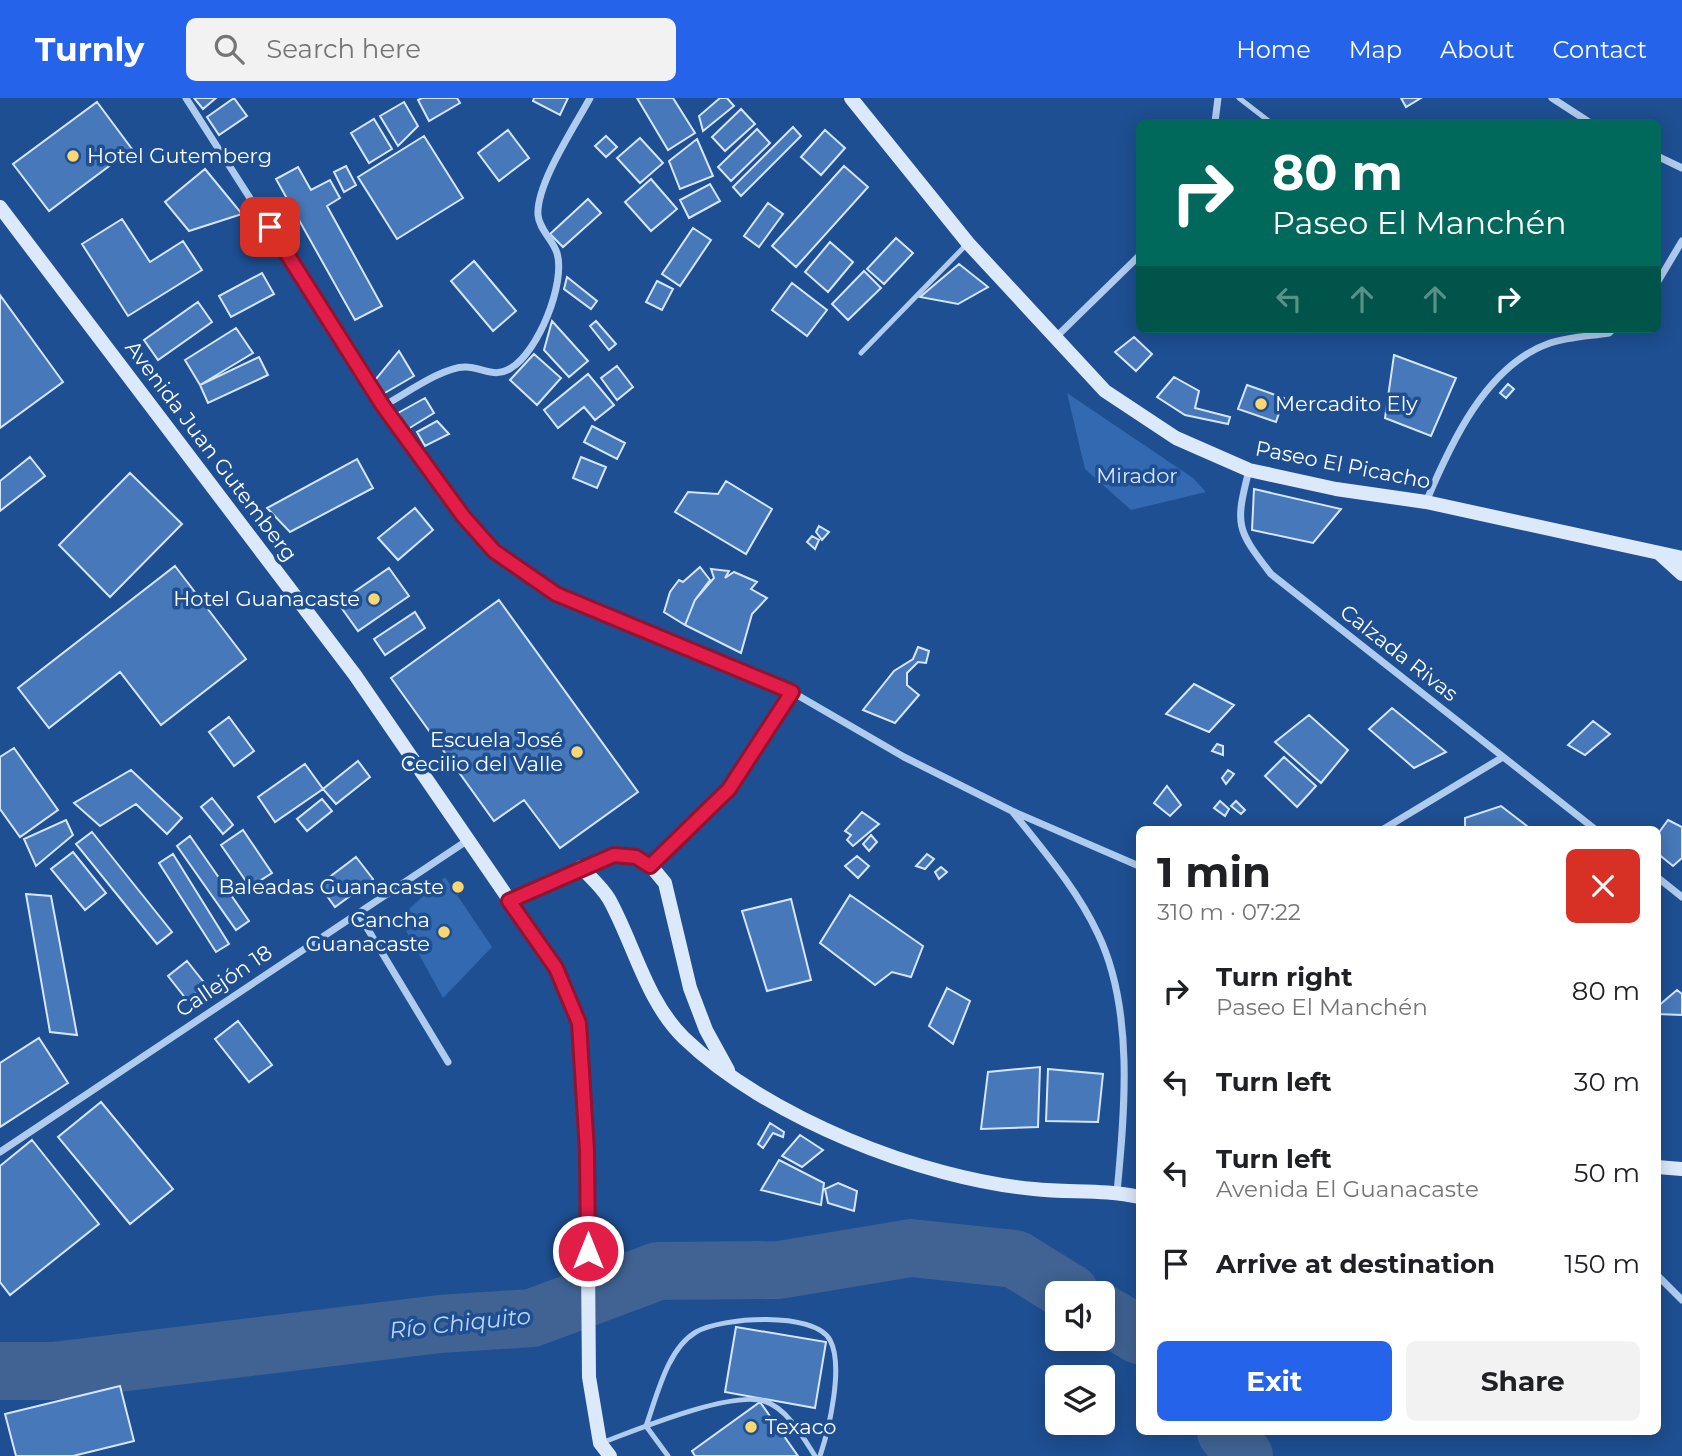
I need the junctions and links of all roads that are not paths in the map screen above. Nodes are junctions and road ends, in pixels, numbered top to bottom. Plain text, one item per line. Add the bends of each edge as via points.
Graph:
1 (186, 98) edge
2 (590, 98) edge
3 (851, 98) edge
4 (1218, 98) edge
5 (1239, 98) edge
6 (1552, 98) edge
7 (1215, 119) edge
8 (1266, 119) edge
9 (1584, 119) edge
10 (1661, 158) edge
11 (1682, 169) edge
12 (0, 207) edge
13 (1682, 241) edge
14 (968, 243) junction
15 (1136, 259) edge
16 (1661, 276) edge
17 (1604, 333) edge
18 (1055, 338) junction
19 (861, 353) dead end
20 (383, 406) junction
21 (1249, 470) junction
22 (1426, 502) junction
23 (1659, 553) junction
24 (1682, 558) edge
25 (1682, 574) edge
26 (792, 692) junction
27 (1503, 757) junction
28 (1012, 811) junction
29 (1389, 826) edge
30 (1591, 826) edge
31 (468, 840) junction
32 (1136, 865) edge
33 (650, 866) junction
34 (581, 867) junction
35 (1661, 880) edge
36 (1682, 897) edge
37 (509, 901) junction
38 (358, 913) junction
39 (448, 1062) dead end
40 (731, 1074) junction
41 (0, 1152) edge
42 (1661, 1167) edge
43 (1682, 1169) edge
44 (1116, 1192) junction
45 (1136, 1196) edge
46 (1661, 1279) edge
47 (1682, 1300) edge
48 (646, 1426) junction
49 (600, 1443) junction
50 (610, 1456) edge
51 (668, 1456) edge
52 (817, 1456) edge

1 - 20 street
2 - 20 street via 547,175 541,201 538,215 557,252 559,272 550,311 537,337 513,367 496,374 464,367 435,377
3 - 14 street, Paseo El Picacho
4 - 7 street
5 - 8 lane
6 - 9 street
10 - 11 street
12 - 31 street, Avenida Juan Gutemberg via 355,675
13 - 16 street
14 - 18 street, Paseo El Picacho
14 - 19 lane
15 - 18 street
17 - 22 street via 1549,343 1489,386 1447,452
18 - 21 street, Paseo El Picacho via 1105,391 1176,438
20 - 26 street via 463,516 494,551 523,573 556,594
21 - 22 street, Paseo El Picacho
21 - 27 street, Calzada Rivas via 1238,514 1247,544 1271,574
22 - 23 street, Paseo El Picacho
23 - 24 street, Paseo El Picacho
23 - 25 street
26 - 28 street via 904,757
26 - 33 street via 729,789
27 - 29 street
27 - 30 street, Calzada Rivas
28 - 32 street
28 - 44 street via 1060,871 1098,934 1120,998 1124,1125
31 - 37 street, Avenida Juan Gutemberg
31 - 38 street, Callejón 18
33 - 34 street via 636,857 614,855
33 - 40 street via 664,883 690,988 706,1030
34 - 37 street
34 - 40 street via 608,897 662,1008 684,1037
35 - 36 street
37 - 49 street, Avenida Juan Gutemberg via 556,968 579,1023 587,1151 589,1377
38 - 39 street
38 - 41 street, Callejón 18
40 - 44 street via 803,1118 914,1164 1034,1189
42 - 43 street
44 - 45 street
46 - 47 street
48 - 49 lane
48 - 51 lane
48 - 52 lane via 715,1405 764,1401 783,1412
48 - 52 lane via 665,1373 696,1332 762,1318 818,1328 829,1338 833,1416
49 - 50 street

